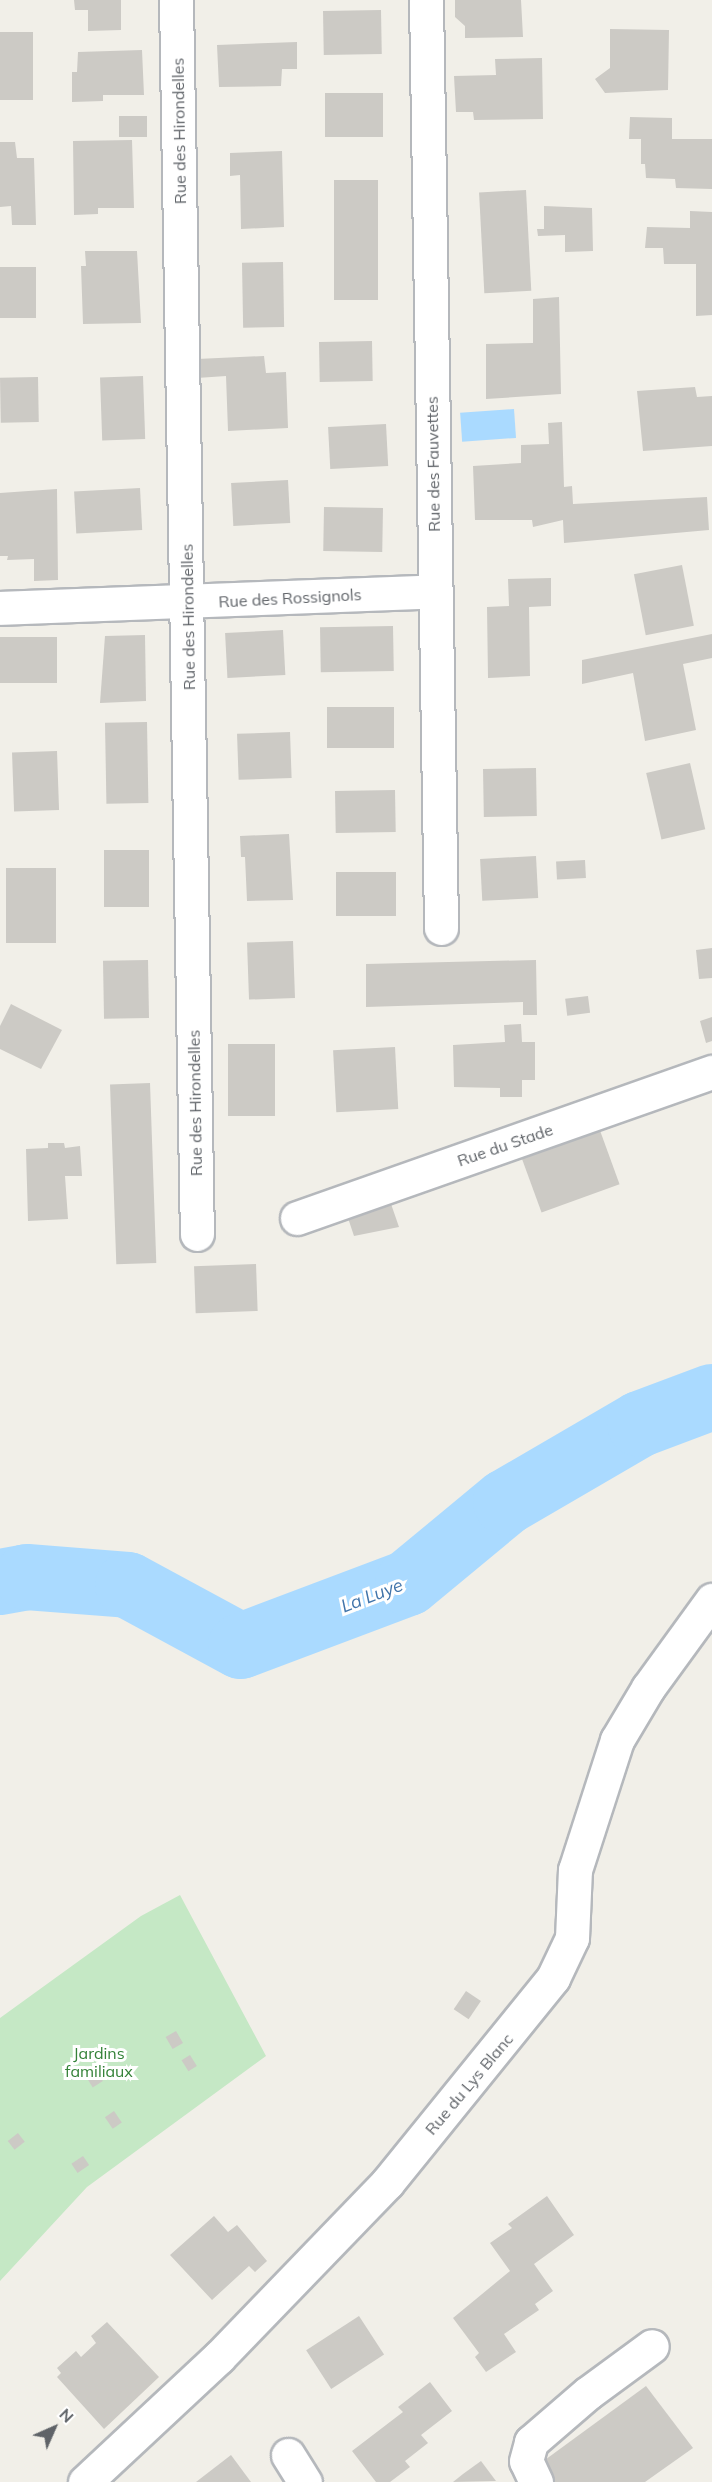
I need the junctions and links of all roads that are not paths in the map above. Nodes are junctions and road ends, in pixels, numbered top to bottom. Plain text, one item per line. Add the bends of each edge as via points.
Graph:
1 (176, 0) edge
2 (426, 0) edge
3 (435, 591) junction
4 (188, 603) junction
5 (0, 608) edge
6 (441, 928) dead end
7 (712, 1072) edge
8 (297, 1218) dead end
9 (197, 1234) dead end
10 (712, 1600) edge
11 (652, 2346) dead end
12 (288, 2455) dead end
13 (85, 2482) edge
14 (305, 2482) edge
15 (536, 2482) edge

1 - 4 street, Rue des Hirondelles
2 - 3 street, Rue des Fauvettes
3 - 4 street, Rue des Rossignols
3 - 6 street, Rue des Fauvettes
4 - 5 street, Rue des Rossignols
4 - 9 street, Rue des Hirondelles
7 - 8 street, Rue du Stade
10 - 13 street, Rue du Lys Blanc via 648,1688 617,1740 575,1870 572,1938 554,1978 387,2183 219,2357
11 - 15 street via 531,2442 525,2461
12 - 14 street

